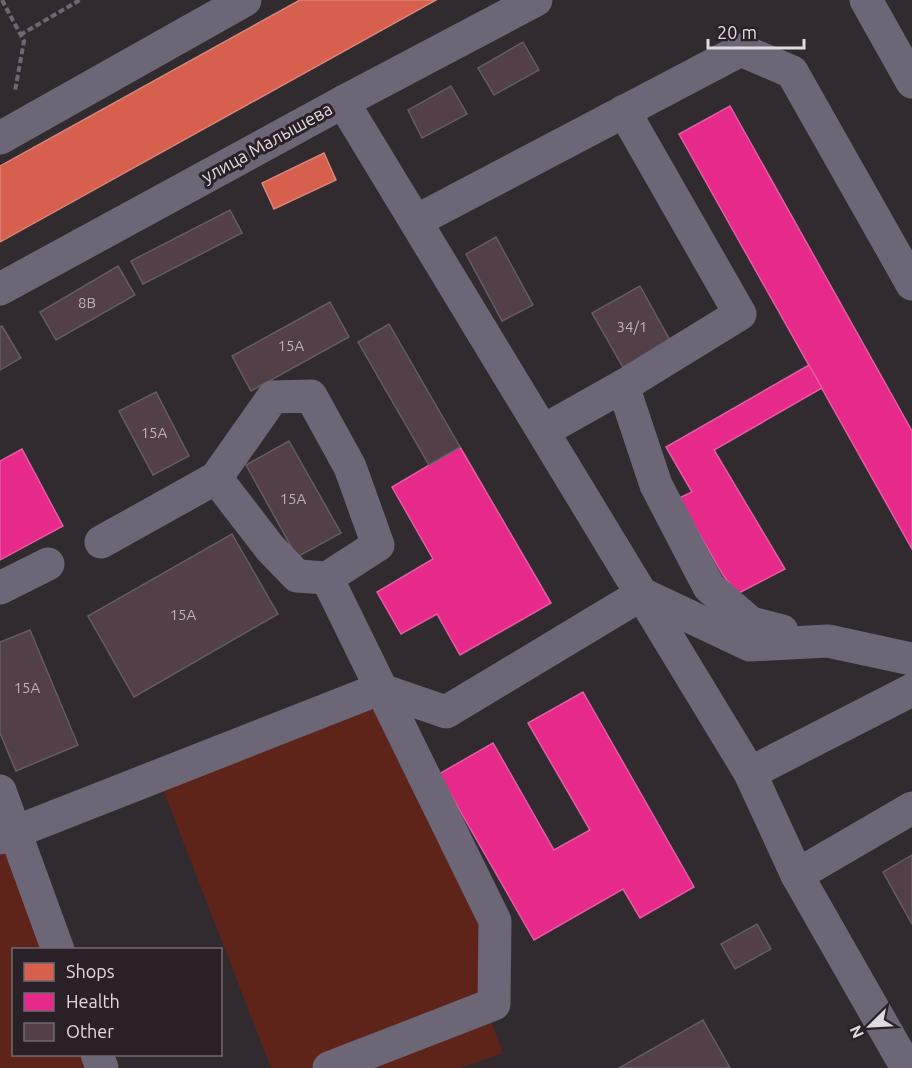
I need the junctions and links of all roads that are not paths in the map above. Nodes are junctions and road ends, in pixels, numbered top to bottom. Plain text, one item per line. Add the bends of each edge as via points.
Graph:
1 (245, 0) edge
2 (536, 0) edge
3 (866, 0) edge
4 (912, 82) edge
5 (343, 102) junction
6 (624, 111) junction
7 (4, 136) edge
8 (416, 221) junction
9 (912, 284) edge
10 (0, 289) edge
11 (623, 386) junction
12 (543, 431) junction
13 (216, 478) junction
14 (101, 542) dead end
15 (48, 564) dead end
16 (327, 578) junction
17 (0, 588) edge
18 (642, 594) junction
19 (828, 641) junction
20 (912, 658) edge
21 (380, 689) junction
22 (912, 690) edge
23 (750, 773) junction
24 (0, 791) edge
25 (912, 808) edge
26 (7, 835) edge
27 (797, 875) junction
28 (57, 948) edge
29 (329, 1068) edge
30 (907, 1068) edge

1 - 7 street
2 - 5 street, улица Малышева
3 - 4 street
5 - 8 street
5 - 10 street, улица Малышева
6 - 8 street
6 - 9 street via 741,50 792,72
6 - 11 street via 740,314
8 - 12 street
11 - 12 street
11 - 19 street via 656,485 709,587 751,623
12 - 18 street
13 - 14 street
13 - 16 street via 297,576
13 - 16 street via 273,397 311,396 350,467 378,545
15 - 17 street
16 - 21 street
18 - 19 street via 750,645
18 - 21 street via 446,712
18 - 23 street
19 - 20 street
21 - 26 street
21 - 29 street via 495,921 494,1004
22 - 23 street
23 - 27 street
24 - 26 street
25 - 27 street
26 - 28 street
27 - 30 street

